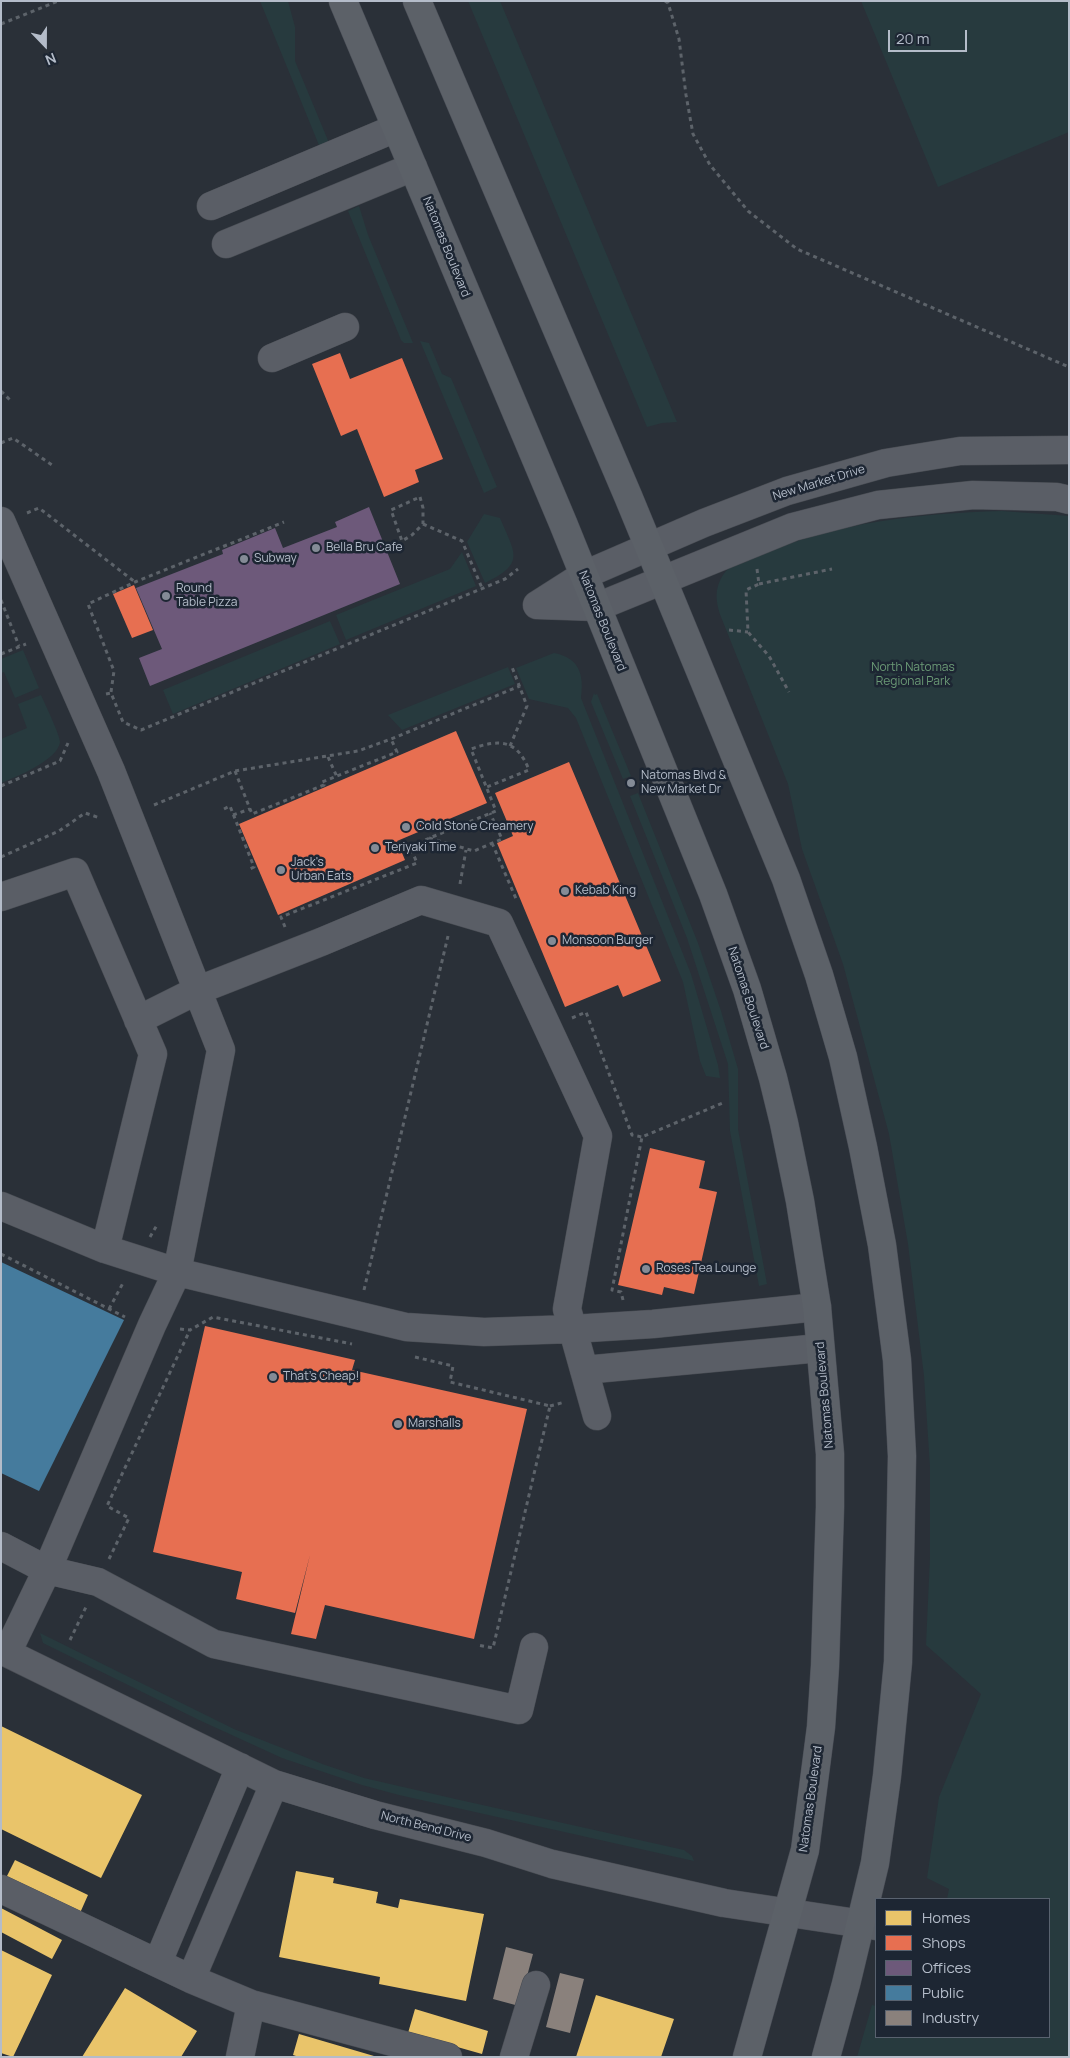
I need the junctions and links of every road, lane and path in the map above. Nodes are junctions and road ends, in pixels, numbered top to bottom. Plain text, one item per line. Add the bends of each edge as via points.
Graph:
1 (58, 1) edge
2 (343, 1) edge
3 (417, 1) edge
4 (665, 1) edge
5 (1, 24) edge
6 (396, 128) junction
7 (413, 167) junction
8 (211, 206) dead end
9 (226, 244) dead end
10 (345, 327) dead end
11 (272, 358) dead end
12 (1069, 367) edge
13 (1, 391) edge
14 (10, 400) dead end
15 (1, 443) edge
16 (1069, 450) edge
17 (52, 465) dead end
18 (1069, 500) edge
19 (39, 508) dead end
20 (1, 521) edge
21 (284, 522) dead end
22 (423, 524) junction
23 (648, 548) junction
24 (757, 567) dead end
25 (518, 569) dead end
26 (832, 569) dead end
27 (584, 575) junction
28 (662, 581) junction
29 (134, 582) junction
30 (759, 584) junction
31 (482, 588) junction
32 (1, 600) edge
33 (597, 607) junction
34 (729, 630) dead end
35 (748, 632) junction
36 (31, 642) dead end
37 (20, 646) junction
38 (1, 654) edge
39 (512, 667) dead end
40 (520, 686) junction
41 (111, 692) junction
42 (789, 692) dead end
43 (82, 705) junction
44 (391, 739) junction
45 (68, 740) dead end
46 (510, 746) junction
47 (328, 757) junction
48 (235, 771) junction
49 (336, 778) junction
50 (1, 786) edge
51 (487, 787) junction
52 (152, 806) dead end
53 (224, 809) dead end
54 (250, 809) junction
55 (490, 813) junction
56 (233, 815) junction
57 (428, 838) junction
58 (466, 850) junction
59 (248, 870) dead end
60 (1, 897) edge
61 (454, 910) junction
62 (280, 932) dead end
63 (196, 991) junction
64 (138, 1020) junction
65 (725, 1102) dead end
66 (1, 1206) edge
67 (106, 1249) junction
68 (1, 1254) edge
69 (177, 1272) junction
70 (362, 1297) dead end
71 (321, 1307) junction
72 (817, 1307) junction
73 (152, 1325) junction
74 (627, 1326) junction
75 (572, 1329) junction
76 (190, 1330) junction
77 (313, 1337) junction
78 (352, 1344) dead end
79 (820, 1348) junction
80 (411, 1356) dead end
81 (591, 1394) junction
82 (550, 1406) junction
83 (1, 1546) edge
84 (47, 1570) junction
85 (98, 1582) junction
86 (70, 1640) dead end
87 (478, 1645) dead end
88 (534, 1647) dead end
89 (4, 1652) edge
90 (240, 1767) junction
91 (274, 1784) junction
92 (193, 1879) junction
93 (1, 1889) edge
94 (230, 1890) junction
95 (788, 1913) junction
96 (868, 1925) edge
97 (158, 1962) junction
98 (191, 1979) junction
99 (536, 1985) dead end
100 (251, 2004) junction
101 (240, 2057) edge
102 (448, 2057) edge
103 (514, 2057) edge
104 (747, 2057) edge
105 (826, 2057) edge

1 - 5 path
2 - 6 main road, Natomas Boulevard
3 - 23 main road
4 - 12 path via 679,39 693,134 710,165 748,211 797,249
6 - 7 main road, Natomas Boulevard
6 - 8 street
7 - 9 street
7 - 27 main road, Natomas Boulevard
10 - 11 street
13 - 14 path
15 - 17 path via 14,438
16 - 23 street, New Market Drive via 960,452 886,463 787,491
18 - 28 street via 973,495 878,505 794,527
19 - 29 path
20 - 43 street
21 - 29 path
22 - 22 path via 420,497 391,510 402,541
22 - 31 path via 462,541
23 - 27 street, New Market Drive
23 - 28 main road
24 - 30 path
25 - 31 path via 505,579
26 - 30 path
27 - 33 main road, Natomas Boulevard
27 - 33 street, New Market Drive via 537,605
28 - 33 street
28 - 96 main road via 786,879 813,958 843,1057 882,1245 896,1360 902,1456 898,1662
29 - 41 path via 88,604 114,671
30 - 35 path via 746,590
31 - 41 path via 141,730 123,722
32 - 37 path
33 - 72 main road, Natomas Boulevard via 713,894 747,989 784,1123
34 - 35 path
35 - 42 path via 769,656
36 - 37 path
37 - 38 path
39 - 40 path
40 - 44 path
40 - 46 path via 527,706
41 - 43 path
43 - 63 street via 129,816
44 - 47 path
44 - 49 path via 397,752
45 - 50 path via 60,761
46 - 51 path via 518,750 529,770
46 - 51 path via 504,742 471,749
47 - 48 path
47 - 49 path
48 - 52 path
48 - 54 path
49 - 54 path via 252,814
51 - 55 path via 496,811
53 - 56 path via 230,806
54 - 56 path
55 - 57 path
55 - 58 path via 502,839 474,851
56 - 59 path via 254,867
57 - 58 path
57 - 62 path via 410,846 416,863 281,917 286,929
58 - 61 path
60 - 64 street via 74,872
61 - 63 street via 421,900
61 - 70 path
61 - 75 street via 499,924 598,1136 567,1309
63 - 64 street
63 - 69 street via 221,1050
64 - 67 street via 153,1054
65 - 74 path via 642,1137 612,1290 621,1292
66 - 67 street
67 - 69 street
68 - 73 path via 137,1323
69 - 71 street
69 - 73 street
71 - 75 street via 406,1327 484,1332
71 - 77 path
72 - 74 street
72 - 79 main road, Natomas Boulevard
73 - 76 path
73 - 84 street
74 - 75 street
75 - 81 street
76 - 77 path via 213,1317
76 - 85 path via 107,1506 129,1518
77 - 78 path
79 - 81 street
79 - 95 main road, Natomas Boulevard via 830,1454 825,1666 821,1727 805,1850
80 - 82 path via 453,1366 450,1382
81 - 82 path
82 - 87 path via 493,1648
83 - 84 street
84 - 85 street
84 - 89 street
85 - 86 path
85 - 88 street via 214,1644 519,1710
89 - 90 street, North Bend Drive
90 - 91 street, North Bend Drive
90 - 92 street
91 - 94 street
91 - 95 street, North Bend Drive via 552,1864 724,1903
92 - 94 street
92 - 97 street
93 - 97 street
94 - 98 street
95 - 96 street, North Bend Drive
95 - 104 main road, Natomas Boulevard
96 - 105 main road via 846,1984
97 - 98 street
98 - 100 street
99 - 103 street
100 - 101 street
100 - 102 street

